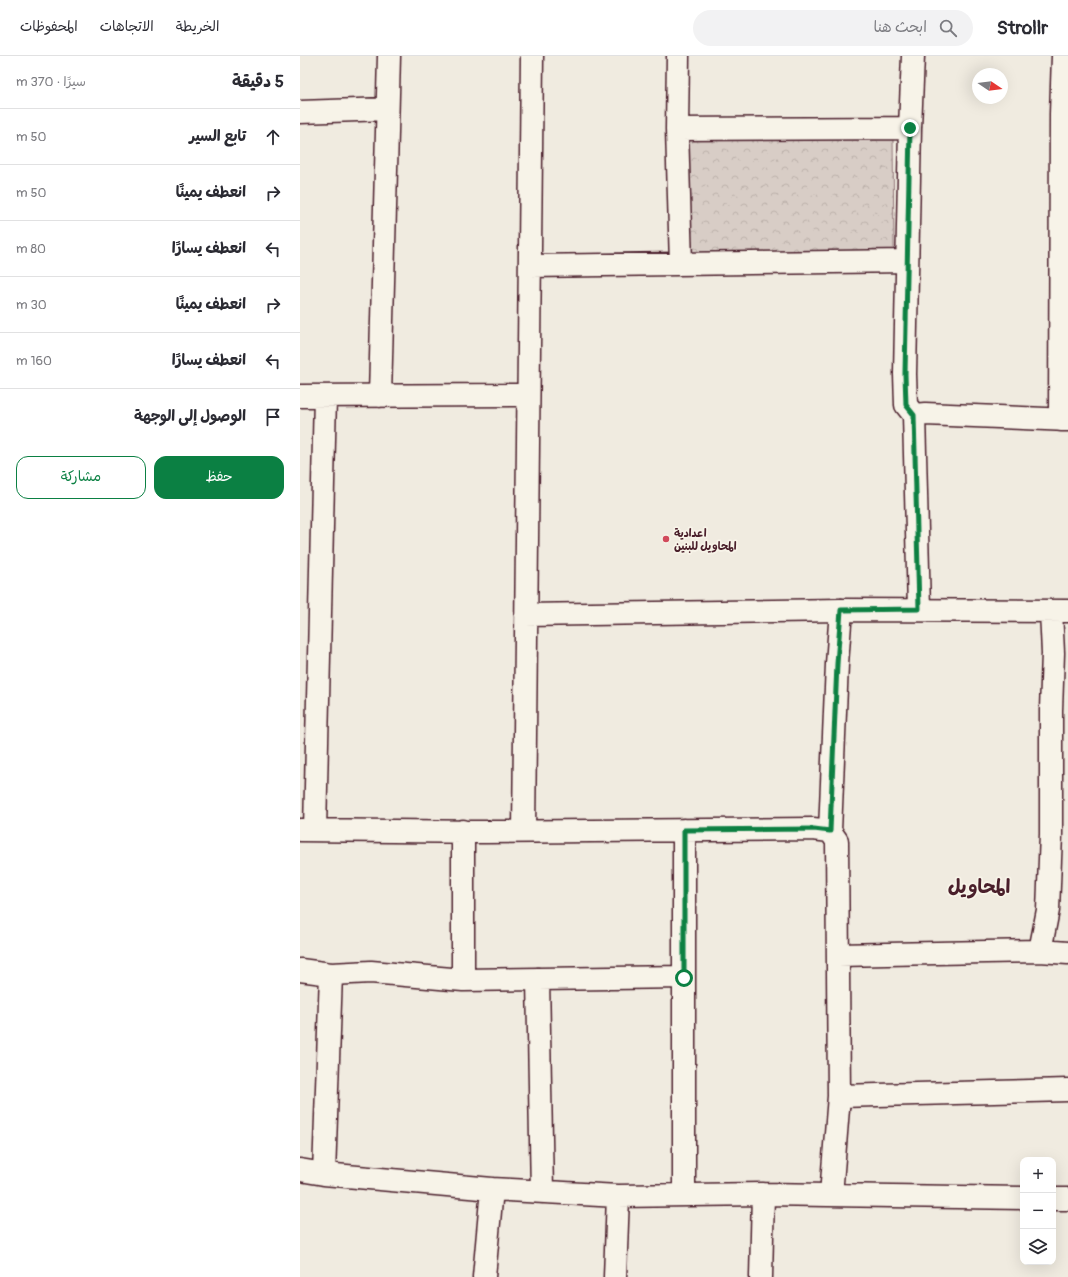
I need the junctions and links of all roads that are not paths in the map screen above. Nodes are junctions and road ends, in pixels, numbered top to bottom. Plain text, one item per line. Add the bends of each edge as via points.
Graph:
1 (388, 56) edge
2 (532, 56) edge
3 (678, 56) edge
4 (913, 56) edge
5 (1063, 56) edge
6 (387, 109) junction
7 (300, 112) edge
8 (1065, 114) edge
9 (910, 128) junction
10 (677, 129) junction
11 (1064, 255) edge
12 (907, 261) junction
13 (681, 264) junction
14 (530, 266) junction
15 (528, 395) junction
16 (300, 396) edge
17 (325, 396) junction
18 (380, 396) junction
19 (914, 415) junction
20 (1064, 420) edge
21 (919, 609) junction
22 (841, 610) junction
23 (1059, 611) edge
24 (526, 615) junction
25 (307, 830) edge
26 (684, 830) junction
27 (463, 831) junction
28 (524, 831) junction
29 (830, 831) junction
30 (1040, 951) junction
31 (1068, 953) edge
32 (838, 955) junction
33 (300, 970) edge
34 (331, 974) junction
35 (684, 978) junction
36 (538, 979) junction
37 (463, 980) junction
38 (1068, 1090) edge
39 (839, 1096) junction
40 (300, 1170) edge
41 (324, 1174) junction
42 (492, 1189) junction
43 (542, 1192) junction
44 (763, 1194) junction
45 (684, 1195) junction
46 (830, 1195) junction
47 (618, 1196) junction
48 (1020, 1198) edge
49 (1056, 1199) edge
50 (1068, 1199) edge
51 (484, 1277) edge
52 (615, 1277) edge
53 (761, 1277) edge

1 - 6 street
2 - 14 street
3 - 10 street
4 - 9 street
5 - 8 street
6 - 7 street
6 - 18 street
8 - 11 street
9 - 10 street
9 - 12 street
10 - 13 street
11 - 20 street
12 - 13 street
12 - 19 street via 906,405
13 - 14 street
14 - 15 street
15 - 18 street
15 - 24 street
16 - 17 street
17 - 18 street
17 - 25 street
19 - 20 street
19 - 21 street
21 - 22 street
21 - 23 street
22 - 24 street
22 - 29 street
23 - 30 street via 1053,653 1048,910
24 - 28 street
25 - 27 street
26 - 28 street
26 - 29 street
26 - 35 street
27 - 28 street
27 - 37 street
29 - 32 street via 837,841
30 - 31 street
30 - 32 street
32 - 39 street
33 - 34 street
34 - 37 street via 371,972
34 - 41 street
35 - 36 street
35 - 45 street
36 - 37 street
36 - 43 street
38 - 39 street
39 - 46 street
40 - 41 street
41 - 42 street
42 - 43 street
42 - 51 street
43 - 47 street
44 - 45 street
44 - 46 street
44 - 53 street
45 - 47 street
46 - 48 street
47 - 52 street
49 - 50 street

